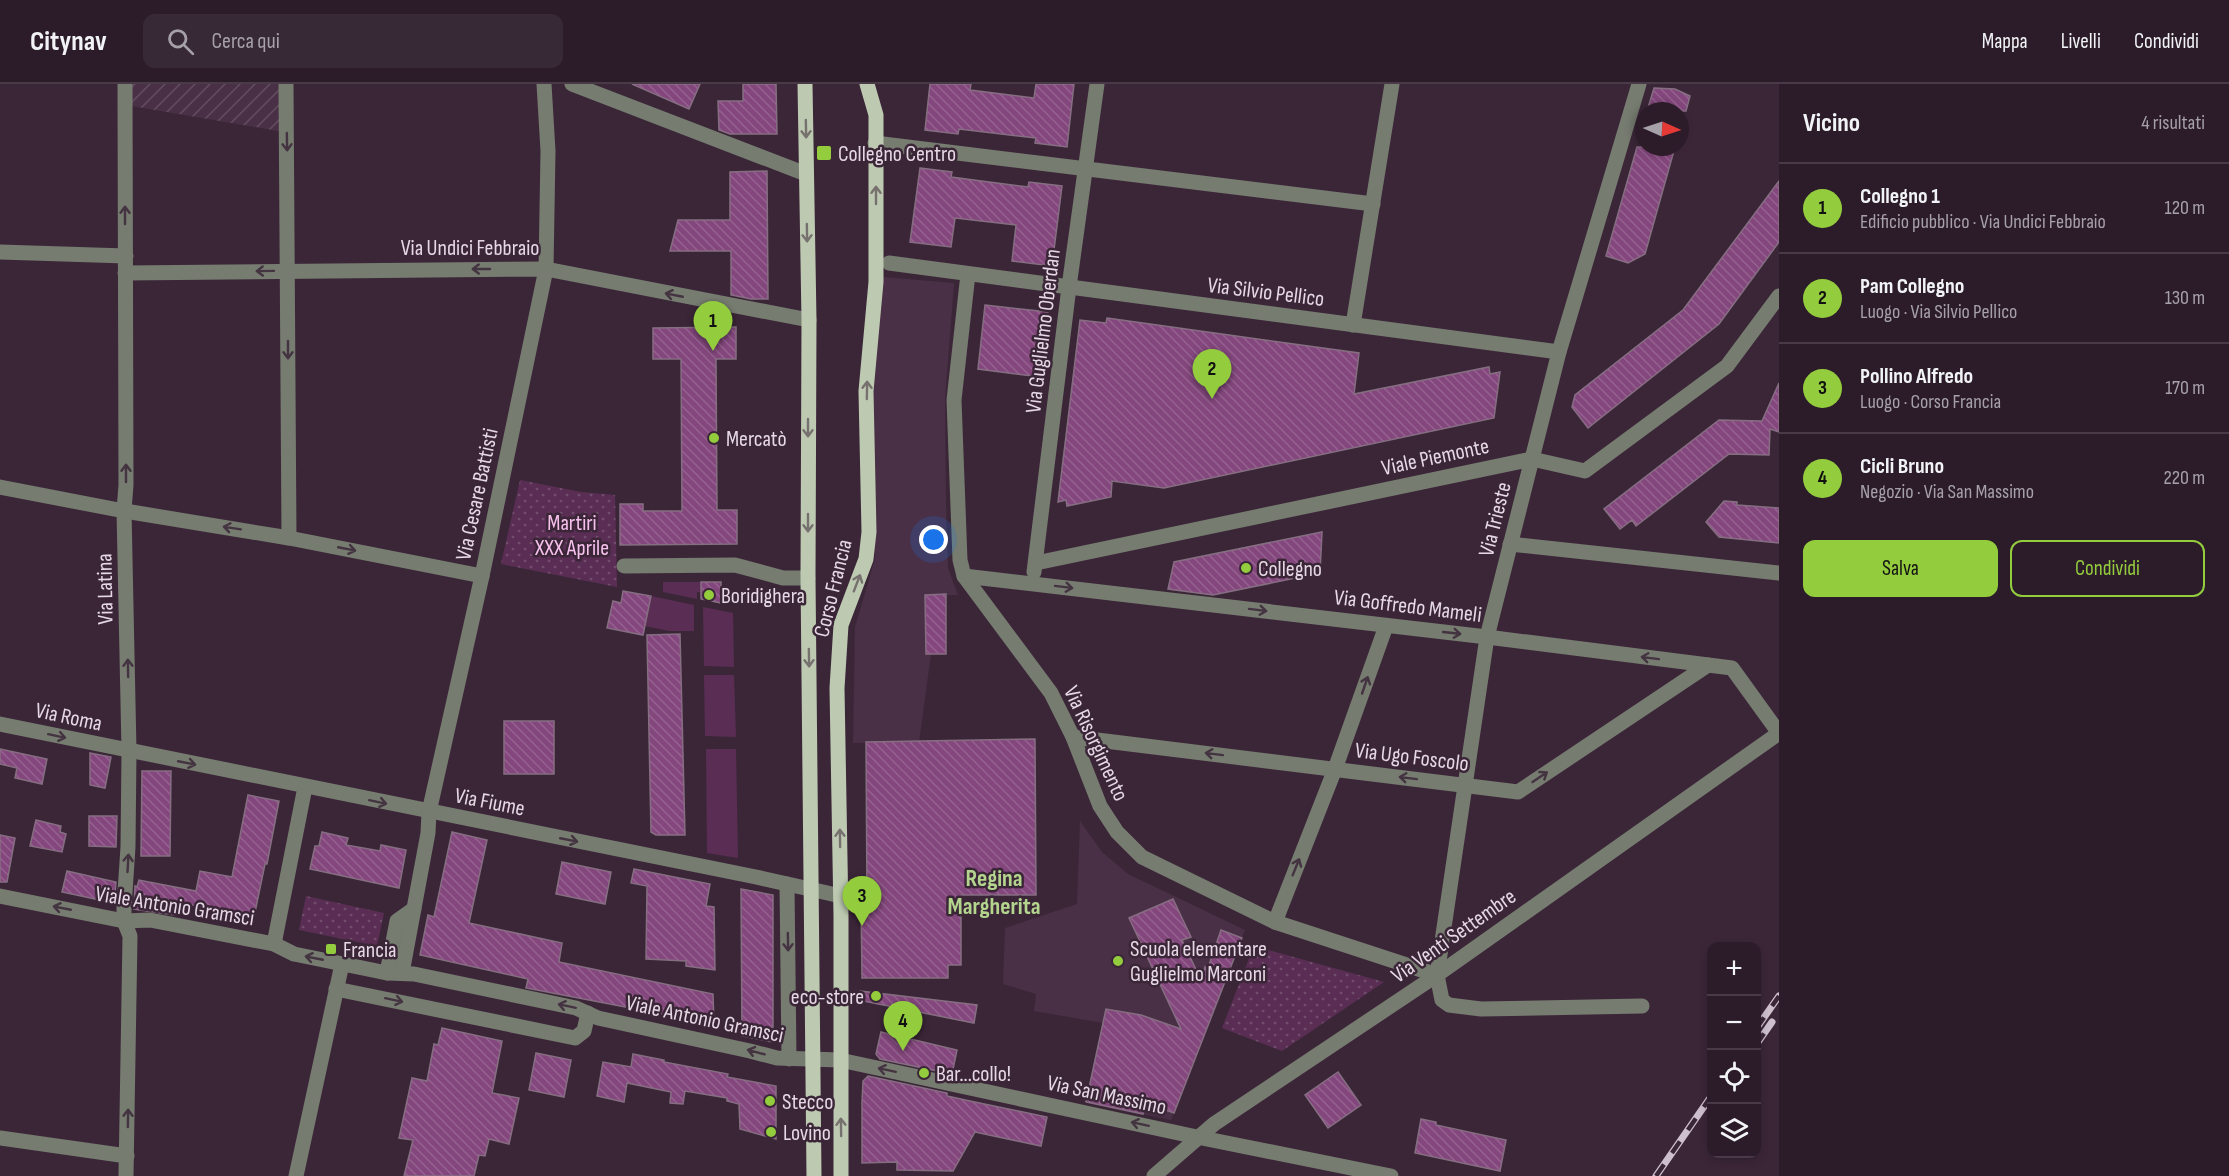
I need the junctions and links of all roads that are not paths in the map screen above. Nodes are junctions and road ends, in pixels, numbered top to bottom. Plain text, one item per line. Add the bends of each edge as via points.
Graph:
1 (125, 84) edge
2 (286, 84) edge
3 (544, 84) edge
4 (572, 84) edge
5 (805, 84) edge
6 (867, 84) edge
7 (1097, 84) edge
8 (1392, 84) edge
9 (1639, 84) edge
10 (875, 143) junction
11 (1085, 169) junction
12 (806, 174) junction
13 (1373, 204) junction
14 (0, 252) edge
15 (126, 256) junction
16 (889, 263) dead end
17 (546, 269) junction
18 (288, 271) junction
19 (125, 273) junction
20 (968, 274) junction
21 (1069, 287) junction
22 (1779, 296) edge
23 (809, 320) junction
24 (1353, 325) junction
25 (1559, 352) junction
26 (1532, 459) junction
27 (0, 486) edge
28 (124, 510) junction
29 (289, 538) junction
30 (1510, 544) junction
31 (1036, 563) junction
32 (624, 566) dead end
33 (1779, 573) edge
34 (482, 576) junction
35 (964, 576) junction
36 (808, 578) junction
37 (1033, 583) junction
38 (1386, 626) junction
39 (1487, 637) junction
40 (1708, 665) junction
41 (0, 724) edge
42 (1779, 733) edge
43 (1073, 737) junction
44 (129, 751) junction
45 (1335, 769) junction
46 (1466, 785) junction
47 (305, 787) junction
48 (429, 812) junction
49 (787, 884) junction
50 (812, 889) junction
51 (0, 896) edge
52 (841, 896) junction
53 (124, 921) junction
54 (1275, 921) junction
55 (274, 944) junction
56 (342, 964) junction
57 (395, 973) junction
58 (1437, 975) junction
59 (336, 989) junction
60 (1642, 1006) dead end
61 (588, 1013) junction
62 (789, 1059) junction
63 (813, 1059) junction
64 (840, 1060) junction
65 (1197, 1137) junction
66 (0, 1138) edge
67 (127, 1156) junction
68 (1383, 1175) edge
69 (126, 1176) edge
70 (296, 1176) edge
71 (814, 1176) edge
72 (841, 1176) edge
73 (1154, 1176) edge

15 -> 1 street, Via Latina
2 -> 18 street
3 - 17 street, Via Cesare Battisti via 548,151
4 - 12 street
5 -> 12 main road, Corso Francia
6 - 10 main road, Corso Francia via 876,115
7 - 11 street, Via Guglielmo Oberdan
8 - 13 street
9 - 25 street, Via Trieste
10 - 11 street
52 -> 10 main road, Corso Francia via 837,688 841,625 866,559 869,531 866,391 876,282
11 - 13 street
11 - 21 street, Via Guglielmo Oberdan
12 -> 23 main road, Corso Francia
13 - 24 street
14 - 15 street
15 - 19 street, Via Latina
16 - 20 street
17 -> 18 street, Via Undici Febbraio
23 -> 17 street, Via Undici Febbraio
17 - 34 street, Via Cesare Battisti
18 -> 19 street, Via Undici Febbraio
18 -> 29 street
28 -> 19 street, Via Latina
20 - 21 street, Via Silvio Pellico
20 - 35 street, Via Risorgimento via 954,400 960,560
21 - 24 street, Via Silvio Pellico
21 - 31 street, Via Guglielmo Oberdan
22 - 26 street, Viale Piemonte via 1727,366 1586,471
23 -> 36 main road, Corso Francia
24 - 25 street, Via Silvio Pellico
25 - 26 street, Via Trieste
26 - 30 street, Via Trieste
26 - 31 street, Viale Piemonte
27 - 28 street
29 -> 28 street
44 -> 28 street, Via Latina
29 -> 34 street
30 - 33 street
30 - 39 street, Via Trieste
31 - 37 street, Via Guglielmo Oberdan
32 - 36 street via 735,565 783,578
34 - 48 street, Via Cesare Battisti
35 - 37 street, Via Goffredo Mameli
35 - 43 street, Via Risorgimento via 1050,693
36 -> 50 main road, Corso Francia
37 -> 38 street, Via Goffredo Mameli
38 -> 39 street, Via Goffredo Mameli
45 -> 38 street
40 -> 39 street, Via Goffredo Mameli
39 - 46 street, Via Trieste
40 - 42 street, Via Goffredo Mameli via 1732,668
46 -> 40 street, Via Ugo Foscolo via 1518,792
41 -> 44 street, Via Roma
42 - 58 street, Via Venti Settembre
45 -> 43 street, Via Ugo Foscolo
43 - 54 street, Via Risorgimento via 1100,806 1117,832 1142,857
44 -> 47 street, Via Fiume
53 -> 44 street, Via Latina
46 -> 45 street, Via Ugo Foscolo
54 -> 45 street
46 - 58 street, Via Trieste
47 -> 48 street, Via Fiume
47 - 55 street
48 -> 49 street, Via Fiume
48 - 57 street, Via Cesare Battisti via 414,909
49 - 50 street, Via Fiume
49 -> 62 street
50 - 52 street, Via Fiume
50 - 63 main road, Corso Francia
53 -> 51 street, Viale Antonio Gramsci
52 - 64 main road, Corso Francia
53 - 55 street, Viale Antonio Gramsci via 150,920
67 -> 53 street, Via Latina via 130,936
54 - 58 street, Via Risorgimento
56 -> 55 street, Viale Antonio Gramsci via 294,954
56 - 57 street, Viale Antonio Gramsci
56 - 59 street
61 -> 57 street, Viale Antonio Gramsci
58 - 60 street via 1442,1000 1449,1005 1481,1009
58 - 65 street, Via Venti Settembre
59 -> 61 street via 575,1038 584,1031
59 - 70 street
62 -> 61 street, Viale Antonio Gramsci
62 - 63 street, Viale Antonio Gramsci
63 - 64 street, Via San Massimo
63 - 71 main road, Corso Francia
65 -> 64 street, Via San Massimo
72 -> 64 main road, Corso Francia
65 - 68 street, Via San Massimo
65 - 73 street, Via Venti Settembre
66 - 67 street
67 - 69 street, Via Latina

